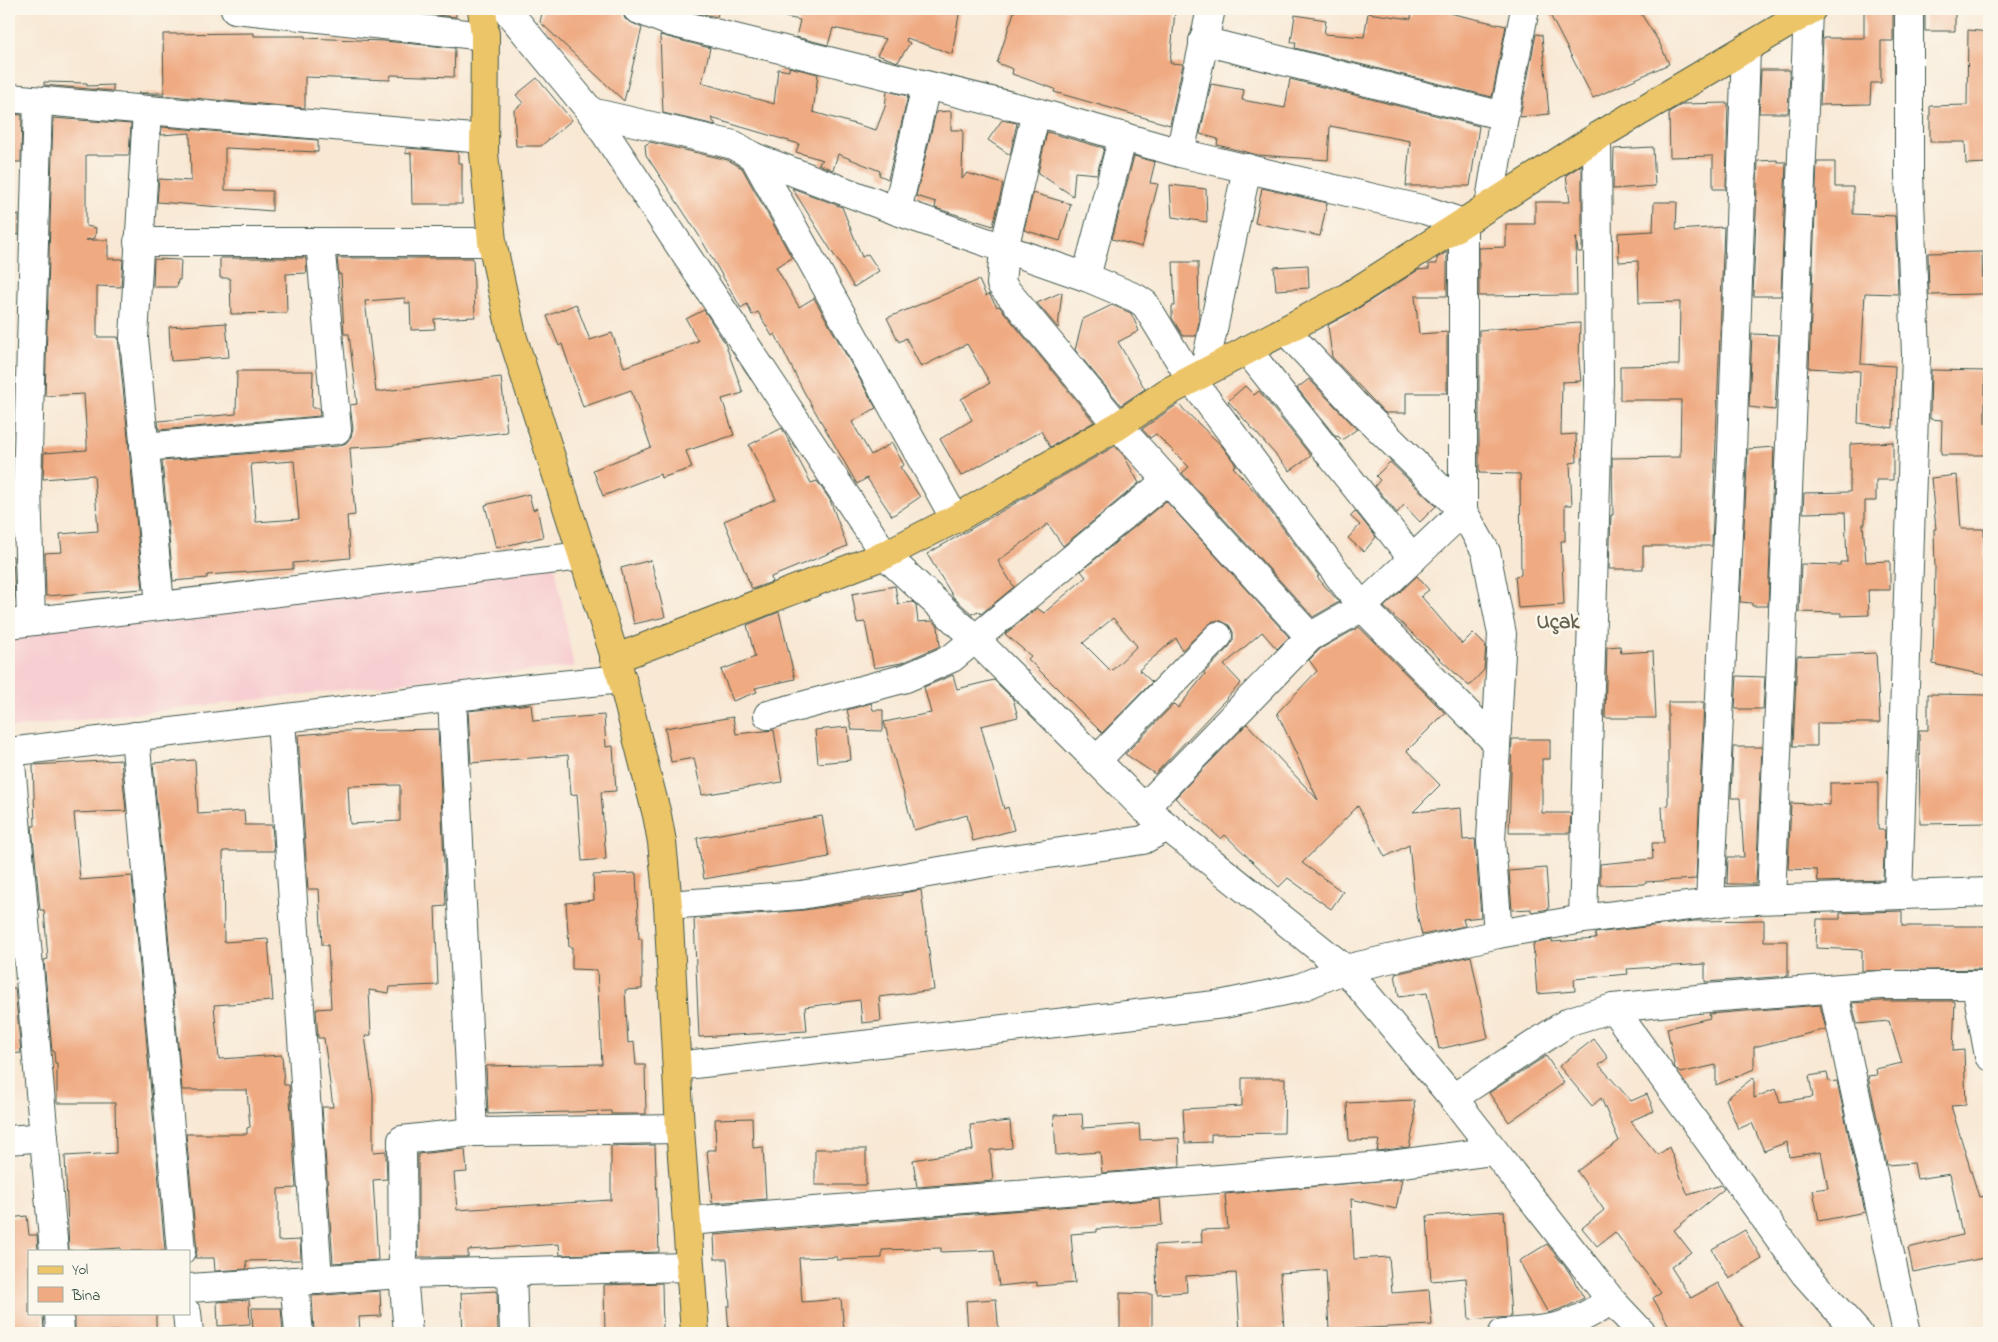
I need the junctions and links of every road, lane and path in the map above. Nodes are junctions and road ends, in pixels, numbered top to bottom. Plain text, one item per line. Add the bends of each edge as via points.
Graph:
1 (235, 9) edge
2 (482, 9) edge
3 (506, 9) edge
4 (637, 9) edge
5 (1209, 9) edge
6 (1525, 9) edge
7 (1909, 9) edge
8 (1810, 10) edge
9 (485, 36) junction
10 (1204, 41) junction
11 (1746, 49) junction
12 (926, 86) junction
13 (9, 98) edge
14 (38, 100) junction
15 (147, 110) junction
16 (591, 112) junction
17 (1036, 112) junction
18 (1504, 116) junction
19 (1123, 136) junction
20 (1597, 137) junction
21 (484, 139) junction
22 (1180, 153) junction
23 (754, 157) junction
24 (1247, 168) junction
25 (1490, 206) junction
26 (897, 211) junction
27 (1463, 223) junction
28 (138, 242) junction
29 (320, 242) junction
30 (492, 242) junction
31 (1004, 249) junction
32 (1086, 277) junction
33 (1286, 331) junction
34 (1247, 350) junction
35 (1198, 375) junction
36 (1118, 426) junction
37 (144, 447) junction
38 (1167, 480) junction
39 (1462, 512) junction
40 (955, 519) junction
41 (885, 555) junction
42 (582, 556) junction
43 (1413, 559) junction
44 (160, 604) junction
45 (1362, 608) junction
46 (20, 622) edge
47 (1218, 636) dead end
48 (1310, 637) junction
49 (975, 639) junction
50 (618, 669) junction
51 (452, 698) junction
52 (768, 716) dead end
53 (281, 720) junction
54 (135, 736) junction
55 (1496, 742) junction
56 (9, 752) edge
57 (1097, 760) junction
58 (1144, 808) junction
59 (1167, 827) junction
60 (1989, 892) edge
61 (1898, 895) junction
62 (1770, 900) junction
63 (1710, 902) junction
64 (668, 904) junction
65 (1583, 919) junction
66 (1498, 934) junction
67 (1345, 968) junction
68 (1983, 985) edge
69 (1833, 989) junction
70 (1613, 1008) junction
71 (1989, 1056) edge
72 (677, 1066) junction
73 (1453, 1098) junction
74 (680, 1129) junction
75 (473, 1132) junction
76 (44, 1137) junction
77 (9, 1140) edge
78 (1493, 1151) junction
79 (687, 1221) junction
80 (54, 1250) edge
81 (181, 1250) edge
82 (690, 1266) junction
83 (512, 1272) junction
84 (403, 1274) junction
85 (306, 1280) junction
86 (190, 1288) edge
87 (1611, 1300) junction
88 (59, 1314) edge
89 (187, 1314) edge
90 (60, 1333) edge
91 (189, 1333) edge
92 (299, 1333) edge
93 (408, 1333) edge
94 (514, 1333) edge
95 (695, 1333) edge
96 (1503, 1333) edge
97 (1642, 1333) edge
98 (1858, 1333) edge
99 (1907, 1333) edge

1 - 9 street
2 - 9 main road
3 - 16 street
4 - 12 street via 670,22
5 - 10 street
6 - 18 street
7 - 61 street via 1909,174 1916,355
8 - 11 main road
8 - 62 street
9 - 21 main road
10 - 18 street
10 - 22 street
11 - 20 main road
11 - 63 street via 1732,451
12 - 17 street
12 - 26 street
13 - 14 street
14 - 15 street
14 - 46 street
15 - 21 street
15 - 28 street
16 - 23 street via 734,145
16 - 41 street
17 - 19 street
17 - 31 street
18 - 25 street
19 - 22 street
19 - 32 street
20 - 25 main road
20 - 65 street via 1599,384
21 - 30 main road
22 - 24 street
23 - 26 street
23 - 40 street
24 - 27 street via 1424,210
24 - 35 street
25 - 27 main road
26 - 31 street
27 - 33 main road via 1346,298
27 - 39 street
28 - 29 street
28 - 37 street via 134,338
29 - 30 street
29 - 37 street via 337,430
30 - 42 main road via 512,335
31 - 32 street
31 - 36 street via 1001,284
32 - 35 street via 1145,304
33 - 34 main road
33 - 39 street
34 - 35 main road
34 - 43 street
35 - 36 main road
35 - 45 street
36 - 38 street
36 - 40 main road
37 - 44 street
38 - 48 street
38 - 49 street
39 - 43 street
39 - 55 street via 1486,552 1502,634
40 - 41 main road
41 - 49 street
41 - 50 main road
42 - 44 street
42 - 50 main road
43 - 45 street
44 - 46 street
45 - 48 street
45 - 55 street
47 - 57 street
48 - 58 street
49 - 52 street via 952,658 930,669
49 - 57 street
50 - 51 street
50 - 64 main road via 657,815
51 - 53 street
51 - 75 street
53 - 54 street
53 - 85 street
54 - 56 street
54 - 81 street
55 - 66 street via 1492,841
56 - 76 street
57 - 58 street
58 - 59 street
59 - 64 street via 1143,840 800,895
59 - 67 street
60 - 61 street
61 - 62 street
62 - 63 street
63 - 65 street
64 - 72 main road
65 - 66 street
66 - 67 street
67 - 72 street via 1299,988 1224,1004
67 - 73 street
68 - 69 street via 1881,985
68 - 71 street
69 - 70 street
69 - 99 street
70 - 73 street via 1570,1021
70 - 98 street via 1805,1274
72 - 74 main road
73 - 78 street
74 - 75 street
74 - 79 main road
75 - 84 street via 402,1140
76 - 77 street
76 - 80 street
78 - 79 street via 1382,1166
78 - 87 street
79 - 82 main road
82 - 83 street
82 - 95 main road
83 - 84 street
83 - 94 street
84 - 85 street
84 - 93 street
85 - 86 street
85 - 92 street
87 - 96 street via 1589,1315 1557,1328
87 - 97 street
88 - 90 street
89 - 91 street

